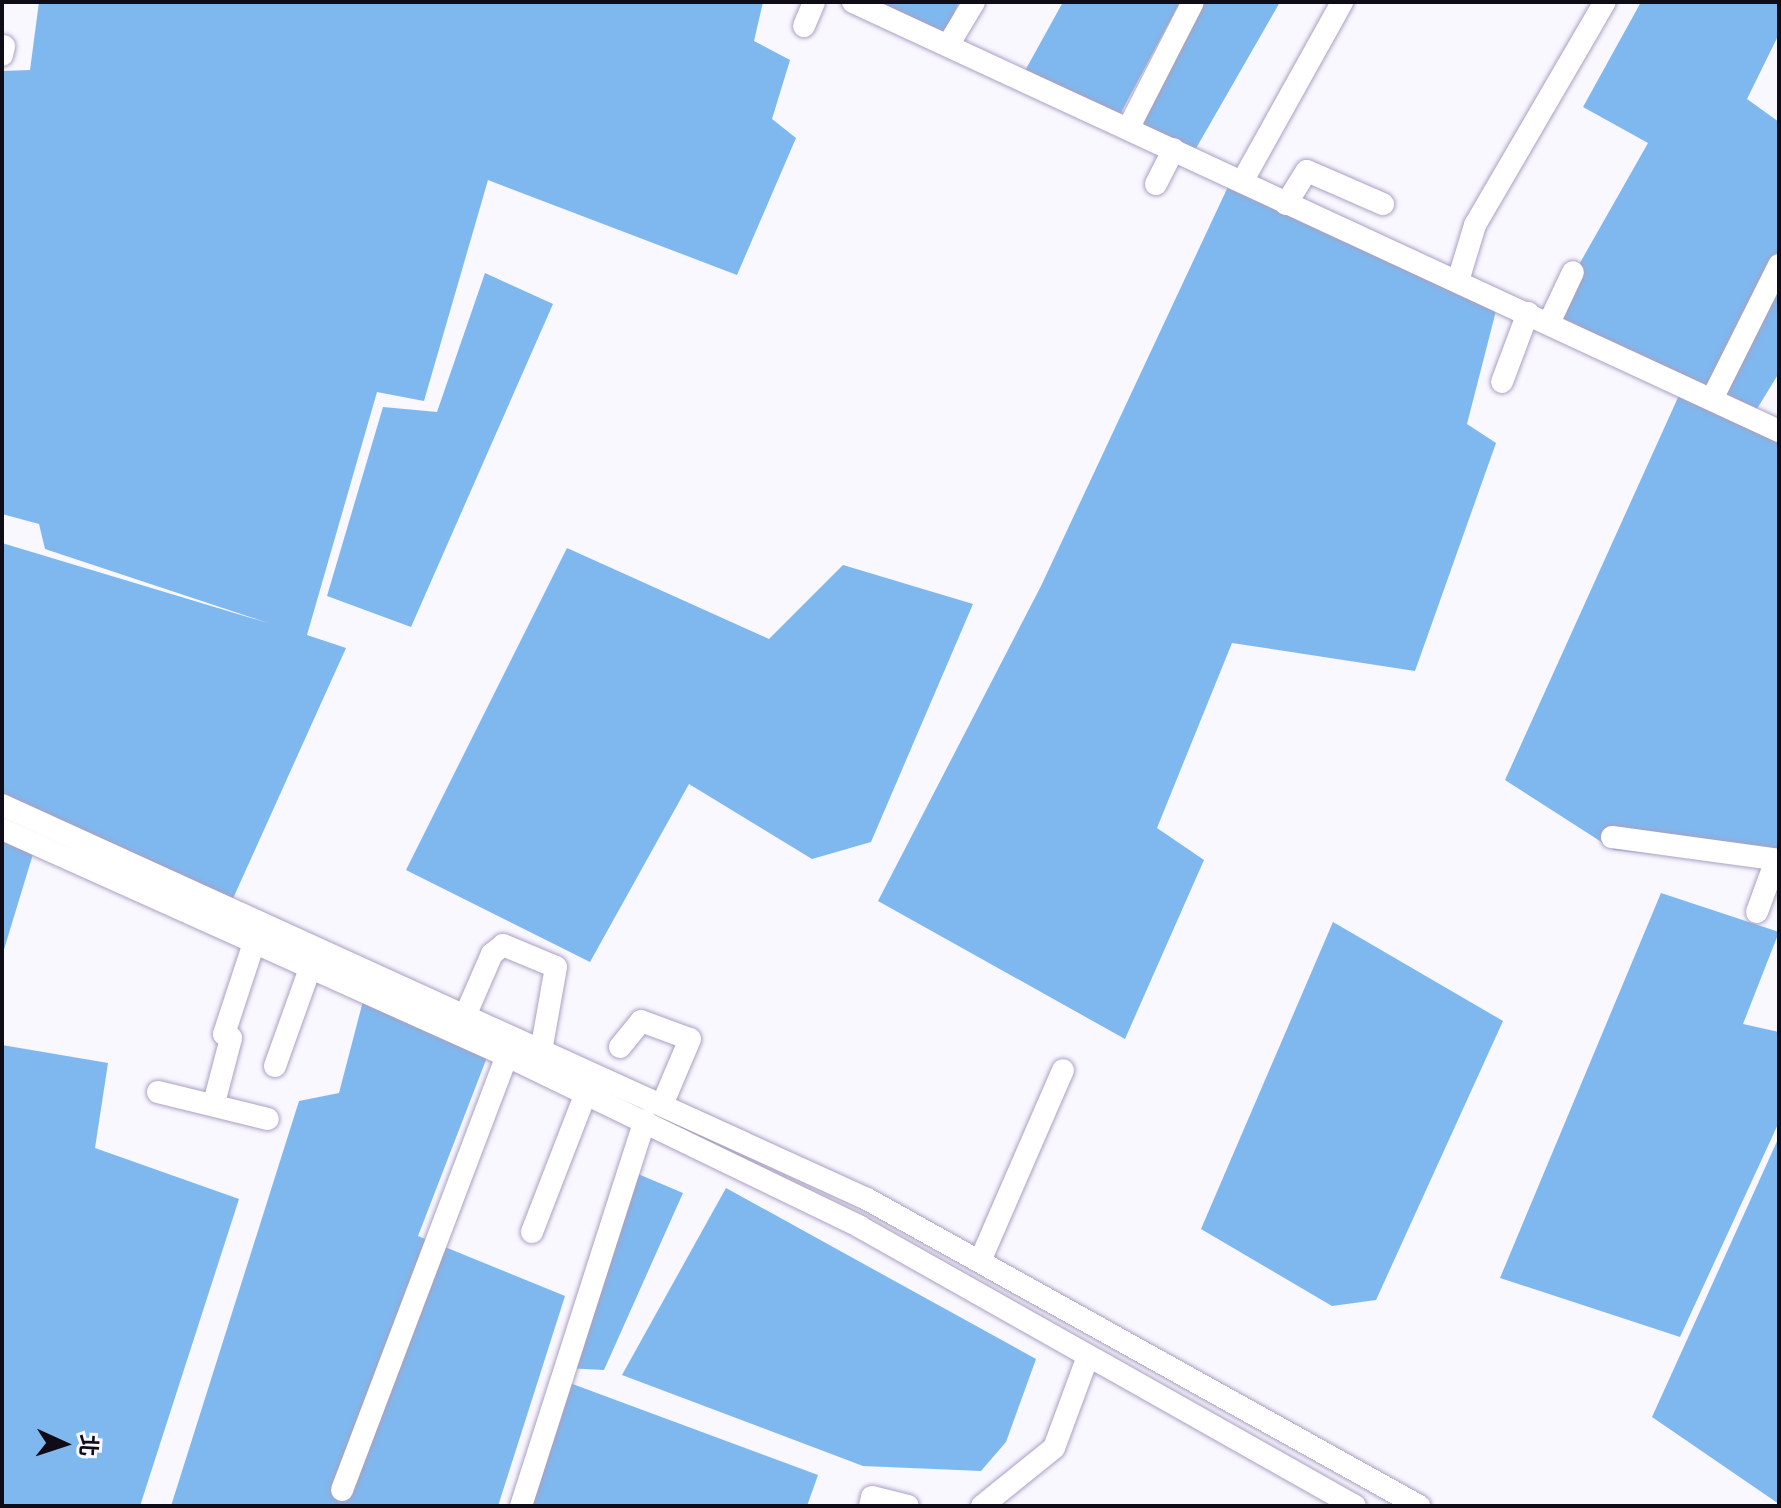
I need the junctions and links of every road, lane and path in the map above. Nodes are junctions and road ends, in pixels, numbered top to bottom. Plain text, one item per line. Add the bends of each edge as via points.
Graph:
1 (814, 2) edge
2 (853, 2) edge
3 (974, 2) edge
4 (1193, 2) edge
5 (1342, 2) edge
6 (1605, 2) edge
7 (804, 26) dead end
8 (950, 42) junction
9 (1129, 127) junction
10 (1174, 149) junction
11 (1242, 182) junction
12 (1156, 184) dead end
13 (1286, 204) junction
14 (1383, 204) dead end
15 (1779, 265) edge
16 (1573, 272) dead end
17 (1458, 281) junction
18 (1528, 313) junction
19 (1549, 323) junction
20 (1502, 382) dead end
21 (1712, 399) junction
22 (1779, 431) edge
23 (2, 805) edge
24 (2, 829) edge
25 (1612, 837) dead end
26 (1778, 860) edge
27 (1757, 912) dead end
28 (254, 943) junction
29 (310, 968) junction
30 (465, 1016) junction
31 (620, 1047) dead end
32 (541, 1051) junction
33 (507, 1056) junction
34 (275, 1066) dead end
35 (1063, 1070) dead end
36 (158, 1092) dead end
37 (586, 1093) junction
38 (214, 1103) junction
39 (654, 1113) junction
40 (268, 1119) dead end
41 (532, 1232) dead end
42 (980, 1261) junction
43 (1088, 1356) junction
44 (342, 1490) dead end
45 (521, 1506) edge
46 (870, 1506) edge
47 (908, 1506) edge
48 (982, 1506) edge
49 (1355, 1506) edge
50 (1419, 1506) edge

1 - 7 street
2 - 8 street
3 - 8 street
4 - 9 street
5 - 11 street
6 - 17 street via 1475,225
8 - 9 street
9 - 10 street
10 - 11 street
10 - 12 street
11 - 13 street
13 - 14 street via 1307,171
13 - 17 street
15 - 21 street
16 - 19 street
17 - 18 street
18 - 19 street
18 - 20 street
19 - 21 street
21 - 22 street
23 - 30 street
24 - 28 street
25 - 26 street
26 - 27 street
28 - 29 street
28 - 38 street via 224,1034 231,1038
29 - 33 street
29 - 34 street
30 - 32 street
30 - 32 street via 492,954 503,945 556,967
31 - 39 street via 641,1021 690,1039
32 - 39 street
33 - 37 street
33 - 44 street
35 - 42 street
36 - 38 street
37 - 39 street
37 - 41 street
38 - 40 street
39 - 42 street via 867,1199
39 - 43 street
39 - 45 street
42 - 50 street
43 - 48 street via 1054,1448
43 - 49 street
46 - 47 street via 872,1497

